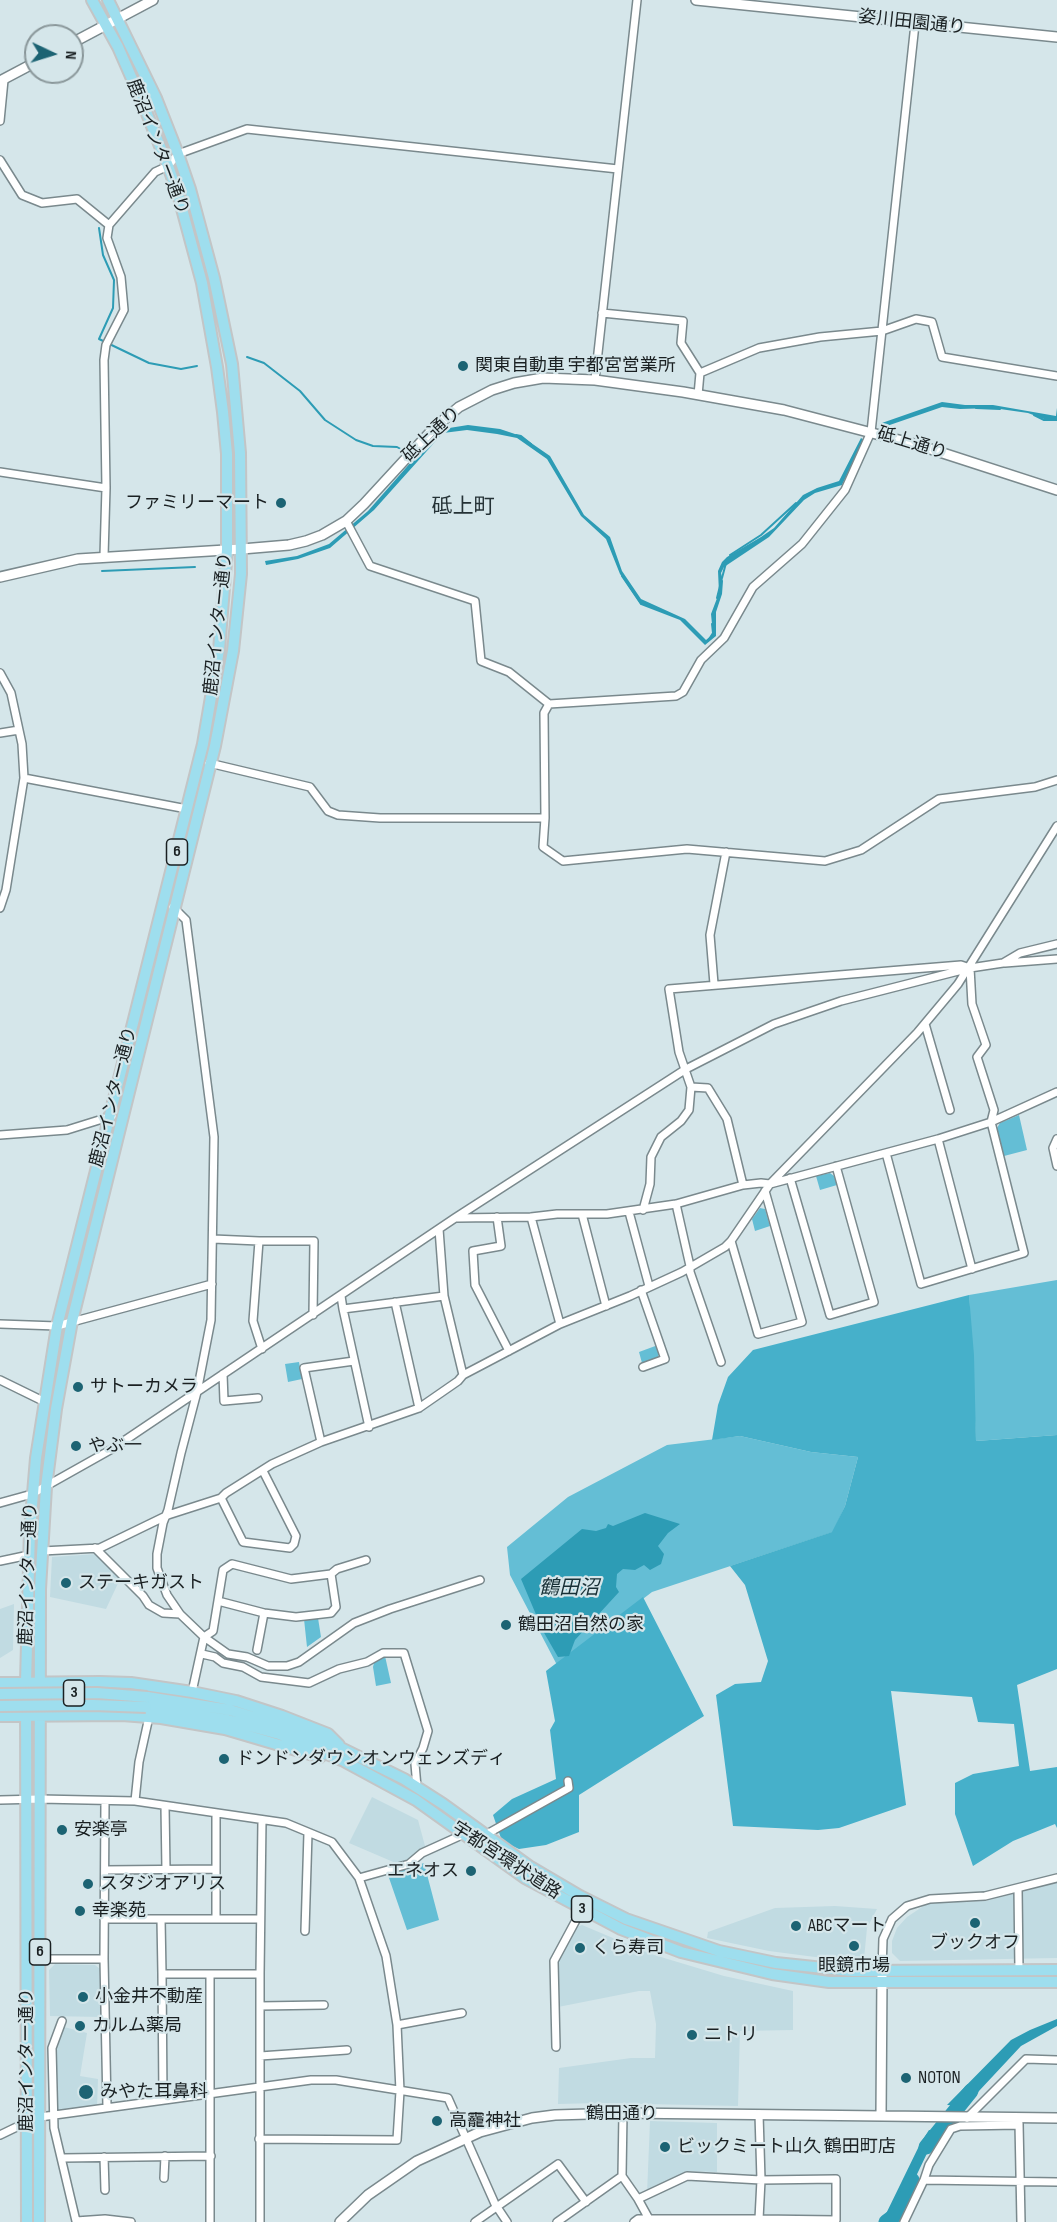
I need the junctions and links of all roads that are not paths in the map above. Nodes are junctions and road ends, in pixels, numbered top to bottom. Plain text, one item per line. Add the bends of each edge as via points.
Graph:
1 (92, 0) edge
2 (108, 0) edge
3 (153, 0) edge
4 (637, 0) edge
5 (696, 0) edge
6 (118, 19) junction
7 (915, 24) junction
8 (106, 25) junction
9 (84, 37) edge
10 (1057, 37) edge
11 (24, 69) edge
12 (2, 81) edge
13 (0, 121) edge
14 (178, 154) junction
15 (0, 160) edge
16 (168, 166) junction
17 (618, 169) junction
18 (109, 225) junction
19 (602, 313) junction
20 (882, 331) junction
21 (700, 373) junction
22 (1057, 376) edge
23 (595, 380) junction
24 (699, 395) junction
25 (871, 432) junction
26 (0, 472) edge
27 (106, 488) junction
28 (1057, 490) edge
29 (346, 521) junction
30 (242, 549) junction
31 (227, 550) junction
32 (104, 556) junction
33 (0, 578) edge
34 (0, 673) edge
35 (549, 704) junction
36 (19, 730) junction
37 (0, 734) edge
38 (199, 761) junction
39 (211, 764) junction
40 (24, 778) junction
41 (1057, 780) edge
42 (187, 809) junction
43 (545, 818) junction
44 (1057, 826) edge
45 (726, 852) junction
46 (163, 903) junction
47 (175, 907) junction
48 (0, 908) edge
49 (1057, 944) edge
50 (1057, 959) edge
51 (1003, 963) junction
52 (970, 968) junction
53 (714, 984) junction
54 (925, 1024) junction
55 (686, 1069) junction
56 (691, 1088) junction
57 (1057, 1092) edge
58 (950, 1110) dead end
59 (110, 1116) junction
60 (123, 1116) junction
61 (991, 1122) junction
62 (0, 1135) edge
63 (938, 1139) junction
64 (1057, 1139) edge
65 (886, 1153) junction
66 (836, 1166) junction
67 (1057, 1166) edge
68 (790, 1178) junction
69 (770, 1184) junction
70 (743, 1185) junction
71 (765, 1191) junction
72 (676, 1204) junction
73 (642, 1210) junction
74 (629, 1212) junction
75 (582, 1214) junction
76 (497, 1217) junction
77 (531, 1217) junction
78 (455, 1218) junction
79 (439, 1229) junction
80 (213, 1239) junction
81 (259, 1241) junction
82 (731, 1241) junction
83 (690, 1266) junction
84 (972, 1269) junction
85 (212, 1284) junction
86 (645, 1288) junction
87 (340, 1296) junction
88 (444, 1296) junction
89 (395, 1302) junction
90 (606, 1306) junction
91 (344, 1309) junction
92 (313, 1315) junction
93 (72, 1321) junction
94 (0, 1324) edge
95 (560, 1324) junction
96 (57, 1326) junction
97 (262, 1349) junction
98 (509, 1350) junction
99 (354, 1361) junction
100 (721, 1362) dead end
101 (643, 1367) dead end
102 (224, 1374) junction
103 (463, 1375) junction
104 (0, 1380) edge
105 (197, 1392) junction
106 (258, 1398) dead end
107 (45, 1402) junction
108 (419, 1408) junction
109 (369, 1426) junction
110 (321, 1442) junction
111 (263, 1471) junction
112 (46, 1487) junction
113 (32, 1494) junction
114 (220, 1498) junction
115 (0, 1503) edge
116 (165, 1517) junction
117 (95, 1548) junction
118 (42, 1551) junction
119 (29, 1555) junction
120 (366, 1560) dead end
121 (0, 1561) edge
122 (331, 1574) junction
123 (480, 1580) dead end
124 (218, 1601) junction
125 (264, 1612) junction
126 (180, 1614) junction
127 (204, 1637) junction
128 (257, 1650) dead end
129 (202, 1654) junction
130 (40, 1682) junction
131 (0, 1683) edge
132 (26, 1683) junction
133 (192, 1692) junction
134 (0, 1695) edge
135 (0, 1706) edge
136 (147, 1707) junction
137 (26, 1715) junction
138 (40, 1715) junction
139 (0, 1716) edge
140 (343, 1749) junction
141 (568, 1781) dead end
142 (417, 1787) junction
143 (40, 1799) junction
144 (0, 1800) edge
145 (26, 1800) junction
146 (135, 1801) junction
147 (105, 1802) junction
148 (165, 1806) junction
149 (216, 1813) junction
150 (262, 1820) junction
151 (308, 1833) junction
152 (464, 1834) junction
153 (485, 1835) junction
154 (216, 1869) junction
155 (105, 1870) junction
156 (166, 1870) junction
157 (359, 1878) junction
158 (1057, 1878) edge
159 (1018, 1888) junction
160 (582, 1909) junction
161 (104, 1919) junction
162 (161, 1919) junction
163 (216, 1919) junction
164 (260, 1919) junction
165 (305, 1931) dead end
166 (40, 1959) junction
167 (104, 1959) junction
168 (1019, 1970) junction
169 (1057, 1970) edge
170 (162, 1974) junction
171 (260, 1974) junction
172 (210, 1975) junction
173 (882, 1978) junction
174 (1057, 1982) edge
175 (324, 2005) dead end
176 (260, 2006) junction
177 (462, 2013) dead end
178 (62, 2021) dead end
179 (397, 2025) junction
180 (556, 2047) dead end
181 (347, 2050) dead end
182 (260, 2056) junction
183 (1057, 2060) edge
184 (260, 2086) junction
185 (400, 2091) junction
186 (210, 2093) junction
187 (163, 2099) junction
188 (107, 2107) junction
189 (623, 2113) junction
190 (759, 2114) junction
191 (54, 2115) junction
192 (40, 2116) junction
193 (881, 2116) junction
194 (967, 2118) junction
195 (1057, 2118) edge
196 (27, 2122) junction
197 (1019, 2122) junction
198 (0, 2135) edge
199 (465, 2137) junction
200 (259, 2139) junction
201 (165, 2156) junction
202 (211, 2156) junction
203 (104, 2157) junction
204 (63, 2158) junction
205 (622, 2176) junction
206 (164, 2178) dead end
207 (761, 2180) junction
208 (924, 2181) junction
209 (1020, 2181) junction
210 (1057, 2182) edge
211 (105, 2190) dead end
212 (638, 2199) junction
213 (586, 2202) junction
214 (497, 2207) junction
215 (649, 2219) junction
216 (759, 2219) junction
217 (105, 2221) edge
218 (27, 2222) edge
219 (39, 2222) edge
220 (130, 2222) edge
221 (210, 2222) edge
222 (260, 2222) edge
223 (340, 2222) edge
224 (475, 2222) edge
225 (507, 2222) edge
226 (557, 2222) edge
227 (634, 2222) edge
228 (904, 2222) edge
229 (1021, 2222) edge

1 - 8 main road, 鹿沼インター通り / 6
2 - 6 main road, 鹿沼インター通り / 6
3 - 6 street
4 - 17 street
5 - 7 street, 姿川田園通り
6 - 8 street
6 - 14 main road, 鹿沼インター通り / 6
7 - 10 street, 姿川田園通り
7 - 20 street
8 - 9 street
8 - 16 main road, 鹿沼インター通り / 6
11 - 12 street
12 - 13 street
14 - 16 street
14 - 17 street via 247,129
14 - 30 main road, 鹿沼インター通り / 6 via 214,278 232,364 240,453
15 - 18 street via 22,195 42,203 77,198
16 - 18 street via 155,172
16 - 31 main road, 鹿沼インター通り / 6 via 202,283 218,367 227,454
17 - 19 street
18 - 27 street via 107,238 121,277 124,310 106,345 104,360
19 - 21 street via 683,321 681,343
19 - 23 street
20 - 21 street via 759,348
20 - 22 street via 916,319 932,322 942,357
20 - 25 street
21 - 24 street
23 - 24 street, 砥上通り
23 - 29 street, 砥上通り via 529,380 470,401 434,428
24 - 25 street, 砥上通り via 784,410
25 - 28 street, 砥上通り
25 - 35 street via 844,490 802,544 753,587 724,638 701,660 683,693
26 - 27 street
27 - 32 street
29 - 30 street, 砥上通り via 306,541
29 - 35 street via 369,566 475,601 481,661 509,672
30 - 31 street, 砥上通り
30 - 39 main road, 鹿沼インター通り / 6 via 233,651
31 - 32 street, 砥上通り
31 - 38 main road, 鹿沼インター通り / 6 via 219,650
32 - 33 street, 砥上通り via 54,563
34 - 36 street via 11,693
35 - 43 street via 544,713
36 - 37 street
36 - 40 street
38 - 39 street
38 - 42 main road, 鹿沼インター通り / 6
39 - 43 street via 310,787 328,811 338,815
39 - 47 main road, 鹿沼インター通り / 6
40 - 42 street
40 - 48 street
41 - 45 street via 1035,788 939,799 861,850 825,861
42 - 46 main road, 鹿沼インター通り / 6
43 - 45 street via 543,847 563,861 687,849
44 - 52 street
45 - 53 street via 710,935
46 - 47 street
46 - 59 main road, 鹿沼インター通り / 6
47 - 60 main road, 鹿沼インター通り / 6
47 - 80 street via 186,920 214,1137
49 - 51 street
50 - 51 street
51 - 52 street
52 - 53 street via 961,965
52 - 54 street
52 - 55 street via 841,1001 774,1024
52 - 61 street via 972,1004 986,1045 977,1057 994,1110
53 - 55 street via 669,989 679,1052
54 - 58 street
54 - 69 street
55 - 56 street
55 - 78 street
56 - 70 street via 708,1088 728,1119
56 - 73 street via 689,1110 661,1137 651,1157 651,1184
57 - 61 street
59 - 60 street
59 - 62 street via 68,1130
59 - 96 main road, 鹿沼インター通り / 6
60 - 93 main road, 鹿沼インター通り / 6
61 - 63 street
61 - 84 street via 1024,1253
63 - 65 street
63 - 84 street
64 - 67 street via 1053,1148
65 - 66 street
65 - 84 street via 921,1284
66 - 68 street
66 - 68 street via 874,1302 830,1315
68 - 69 street
69 - 70 street
69 - 71 street
70 - 72 street
71 - 82 street
71 - 82 street via 802,1322 758,1334
72 - 73 street
72 - 83 street
73 - 74 street
74 - 75 street
74 - 86 street
75 - 77 street
75 - 90 street
76 - 77 street
76 - 78 street
76 - 98 street via 501,1246 473,1251 475,1285
77 - 95 street
78 - 79 street
79 - 87 street
79 - 88 street
80 - 81 street
80 - 85 street
81 - 92 street via 314,1241
81 - 97 street via 253,1321
82 - 83 street
83 - 86 street
83 - 100 street
85 - 93 street
85 - 105 street via 211,1320
86 - 90 street
86 - 101 street via 665,1359
87 - 91 street
87 - 92 street
88 - 89 street
88 - 103 street
89 - 91 street
89 - 108 street
90 - 95 street
91 - 99 street
92 - 97 street
93 - 96 street
93 - 112 main road, 鹿沼インター通り / 6
94 - 96 street
95 - 98 street
96 - 107 main road, 鹿沼インター通り / 6
97 - 102 street
98 - 103 street
99 - 109 street
99 - 110 street via 304,1368
102 - 105 street
102 - 106 street via 224,1401
103 - 108 street
104 - 107 street
105 - 112 street
105 - 116 street
107 - 113 main road, 鹿沼インター通り / 6
108 - 109 street
109 - 110 street
110 - 111 street
111 - 114 street
111 - 114 street via 296,1536 290,1548 243,1542
112 - 113 street
112 - 118 main road, 鹿沼インター通り / 6
113 - 115 street
113 - 119 main road, 鹿沼インター通り / 6
114 - 116 street
116 - 117 street
116 - 126 street via 157,1568 164,1589
117 - 118 street
117 - 126 street via 149,1605 163,1613
118 - 130 main road, 鹿沼インター通り / 6
119 - 121 street
119 - 132 main road, 鹿沼インター通り / 6
120 - 122 street
122 - 124 street via 291,1579 232,1564 223,1570
122 - 125 street via 336,1607 331,1613 296,1617
123 - 127 street via 354,1623 299,1662 287,1666 268,1666 228,1654
124 - 125 street
124 - 127 street via 213,1630
125 - 128 street
126 - 127 street
127 - 129 street
129 - 133 street
129 - 142 street via 261,1677 309,1683 382,1653 404,1653 428,1731 415,1764
130 - 132 main road, 3
130 - 133 main road, 3 via 131,1683
130 - 138 main road, 鹿沼インター通り / 6
131 - 132 main road, 3
132 - 137 main road, 鹿沼インター通り / 6
133 - 140 main road, 3 via 282,1716 328,1734
134 - 136 main road, 3, bridge via 97,1693
135 - 136 main road, 3, bridge
136 - 138 main road, 3
136 - 140 main road, 宇都宮環状道路 / 3 via 230,1710
136 - 146 street
136 - 152 main road, 宇都宮環状道路 / 3 via 228,1720 279,1734 344,1761 416,1800
137 - 138 main road, 3
137 - 139 main road, 3
137 - 145 main road, 鹿沼インター通り / 6
138 - 143 main road, 鹿沼インター通り / 6
140 - 142 main road, 宇都宮環状道路 / 3
141 - 153 street via 569,1788
142 - 153 main road, 宇都宮環状道路 / 3
143 - 145 street
143 - 147 street
143 - 166 main road, 鹿沼インター通り / 6
144 - 145 street
145 - 196 main road, 鹿沼インター通り / 6
146 - 147 street
146 - 148 street
147 - 155 street
148 - 149 street
148 - 156 street
149 - 150 street
149 - 154 street
150 - 151 street via 286,1823
150 - 164 street
151 - 157 street via 332,1842
151 - 165 street
152 - 157 street via 422,1853 409,1864
152 - 160 main road, 宇都宮環状道路 / 3 via 525,1878
153 - 173 main road, 宇都宮環状道路 / 3 via 580,1896 684,1941 776,1963
154 - 156 street
154 - 163 street
155 - 156 street
155 - 161 street
157 - 179 street via 386,1956
158 - 159 street
159 - 168 street
159 - 173 street via 985,1896 930,1899 907,1906 891,1919 883,1939
160 - 173 main road, 宇都宮環状道路 / 3 via 621,1929 716,1962 830,1982
160 - 180 street via 554,1961
161 - 162 street
161 - 167 street
162 - 163 street
162 - 170 street
163 - 164 street
164 - 171 street
166 - 167 street
166 - 192 main road, 鹿沼インター通り / 6
167 - 188 street
168 - 169 main road, 宇都宮環状道路 / 3
168 - 173 main road, 宇都宮環状道路 / 3
170 - 172 street
170 - 187 street
171 - 172 street
171 - 176 street
172 - 186 street
173 - 174 main road, 宇都宮環状道路 / 3
173 - 193 street
175 - 176 street
176 - 182 street
177 - 179 street
178 - 191 street via 52,2048
179 - 185 street
181 - 182 street
182 - 184 street
183 - 194 street via 1026,2060
184 - 185 street via 336,2080
184 - 186 street
184 - 200 street
185 - 199 street via 448,2098
185 - 200 street via 398,2139
186 - 187 street
186 - 202 street
187 - 188 street
188 - 191 street
189 - 190 street, 鶴田通り
189 - 199 street, 鶴田通り via 532,2118
189 - 205 street
190 - 193 street, 鶴田通り
190 - 207 street
191 - 192 street
191 - 204 street
192 - 219 main road, 鹿沼インター通り / 6
193 - 194 street, 鶴田通り
194 - 197 street
195 - 197 street
196 - 198 street
196 - 218 main road, 鹿沼インター通り / 6
197 - 208 street via 951,2130 929,2165
197 - 209 street
199 - 214 street
199 - 223 street, 鶴田通り via 398,2172
200 - 222 street
201 - 202 street
201 - 203 street
201 - 206 street
202 - 221 street
203 - 204 street
203 - 211 street
204 - 217 street via 76,2221
205 - 212 street
205 - 213 street
207 - 212 street via 687,2176
207 - 216 street
207 - 216 street via 836,2179 836,2220
208 - 209 street
208 - 228 street
209 - 210 street
209 - 229 street
212 - 215 street
213 - 214 street via 558,2164
213 - 226 street
214 - 224 street
214 - 225 street
215 - 216 street
215 - 227 street
217 - 220 street

